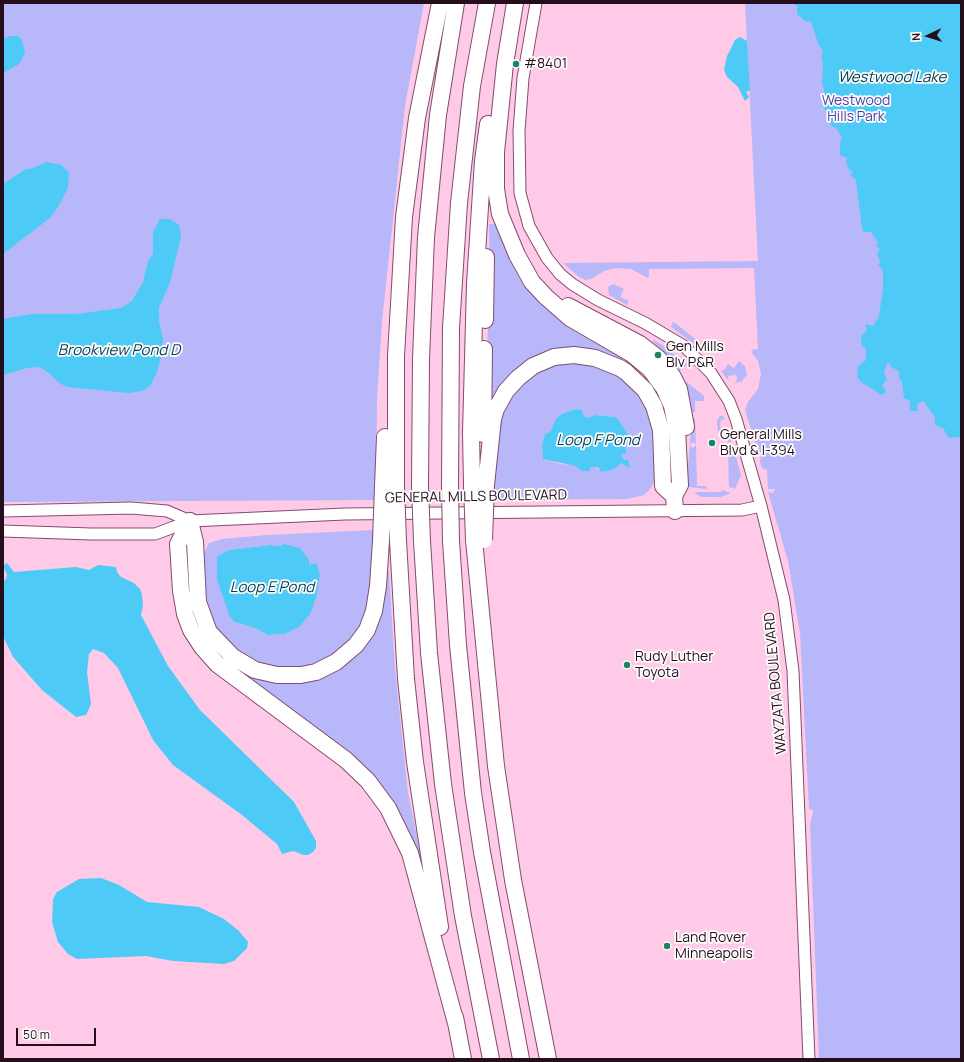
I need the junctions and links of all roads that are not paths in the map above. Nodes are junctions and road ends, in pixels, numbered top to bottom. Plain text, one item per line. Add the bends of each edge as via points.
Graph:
1 (440, 3) edge
2 (456, 3) edge
3 (487, 3) edge
4 (508, 3) edge
5 (515, 3) edge
6 (536, 3) edge
7 (389, 486) junction
8 (479, 486) junction
9 (674, 503) junction
10 (761, 506) junction
11 (3, 511) edge
12 (190, 520) junction
13 (3, 531) edge
14 (457, 1027) junction
15 (464, 1059) edge
16 (491, 1059) edge
17 (521, 1059) edge
18 (548, 1059) edge
19 (809, 1059) edge

1 - 7 highway via 418,111 407,188 396,356 385,442
2 - 16 highway, bridge via 438,115 426,237 421,359 420,486 429,653 443,784 463,916
3 - 17 highway, bridge via 472,86 459,203 450,359 451,541 458,645 473,793
4 - 8 highway via 483,161 480,213 486,247 487,281
5 - 9 highway via 496,152 496,189 504,227 532,282 564,314 632,354 658,378 675,417 680,485
6 - 10 street, WAYZATA BOULEVARD via 526,55 519,131 520,192 529,226 547,258 572,284 684,346 711,373 729,401 736,419
7 - 12 highway, bridge via 378,586 374,611 367,630 356,645 336,662 316,672 301,675 277,675 255,670 233,658 210,632 198,602 195,542
7 - 14 highway, bridge via 398,541 405,664 415,762
8 - 9 highway via 493,419 506,391 533,366 554,357 574,355 595,358 620,368 645,390 654,406 662,430 662,486
8 - 18 highway, bridge via 484,637 496,766 513,880
9 - 10 street, GENERAL MILLS BOULEVARD via 742,510
9 - 12 street, GENERAL MILLS BOULEVARD
10 - 19 street, WAYZATA BOULEVARD via 784,600 793,671
11 - 12 street, GENERAL MILLS BOULEVARD via 131,508 167,512
12 - 13 street, GENERAL MILLS BOULEVARD via 155,534
12 - 14 highway via 178,544 182,597 191,630 216,664 346,760 368,781 388,808 410,853
14 - 15 highway

